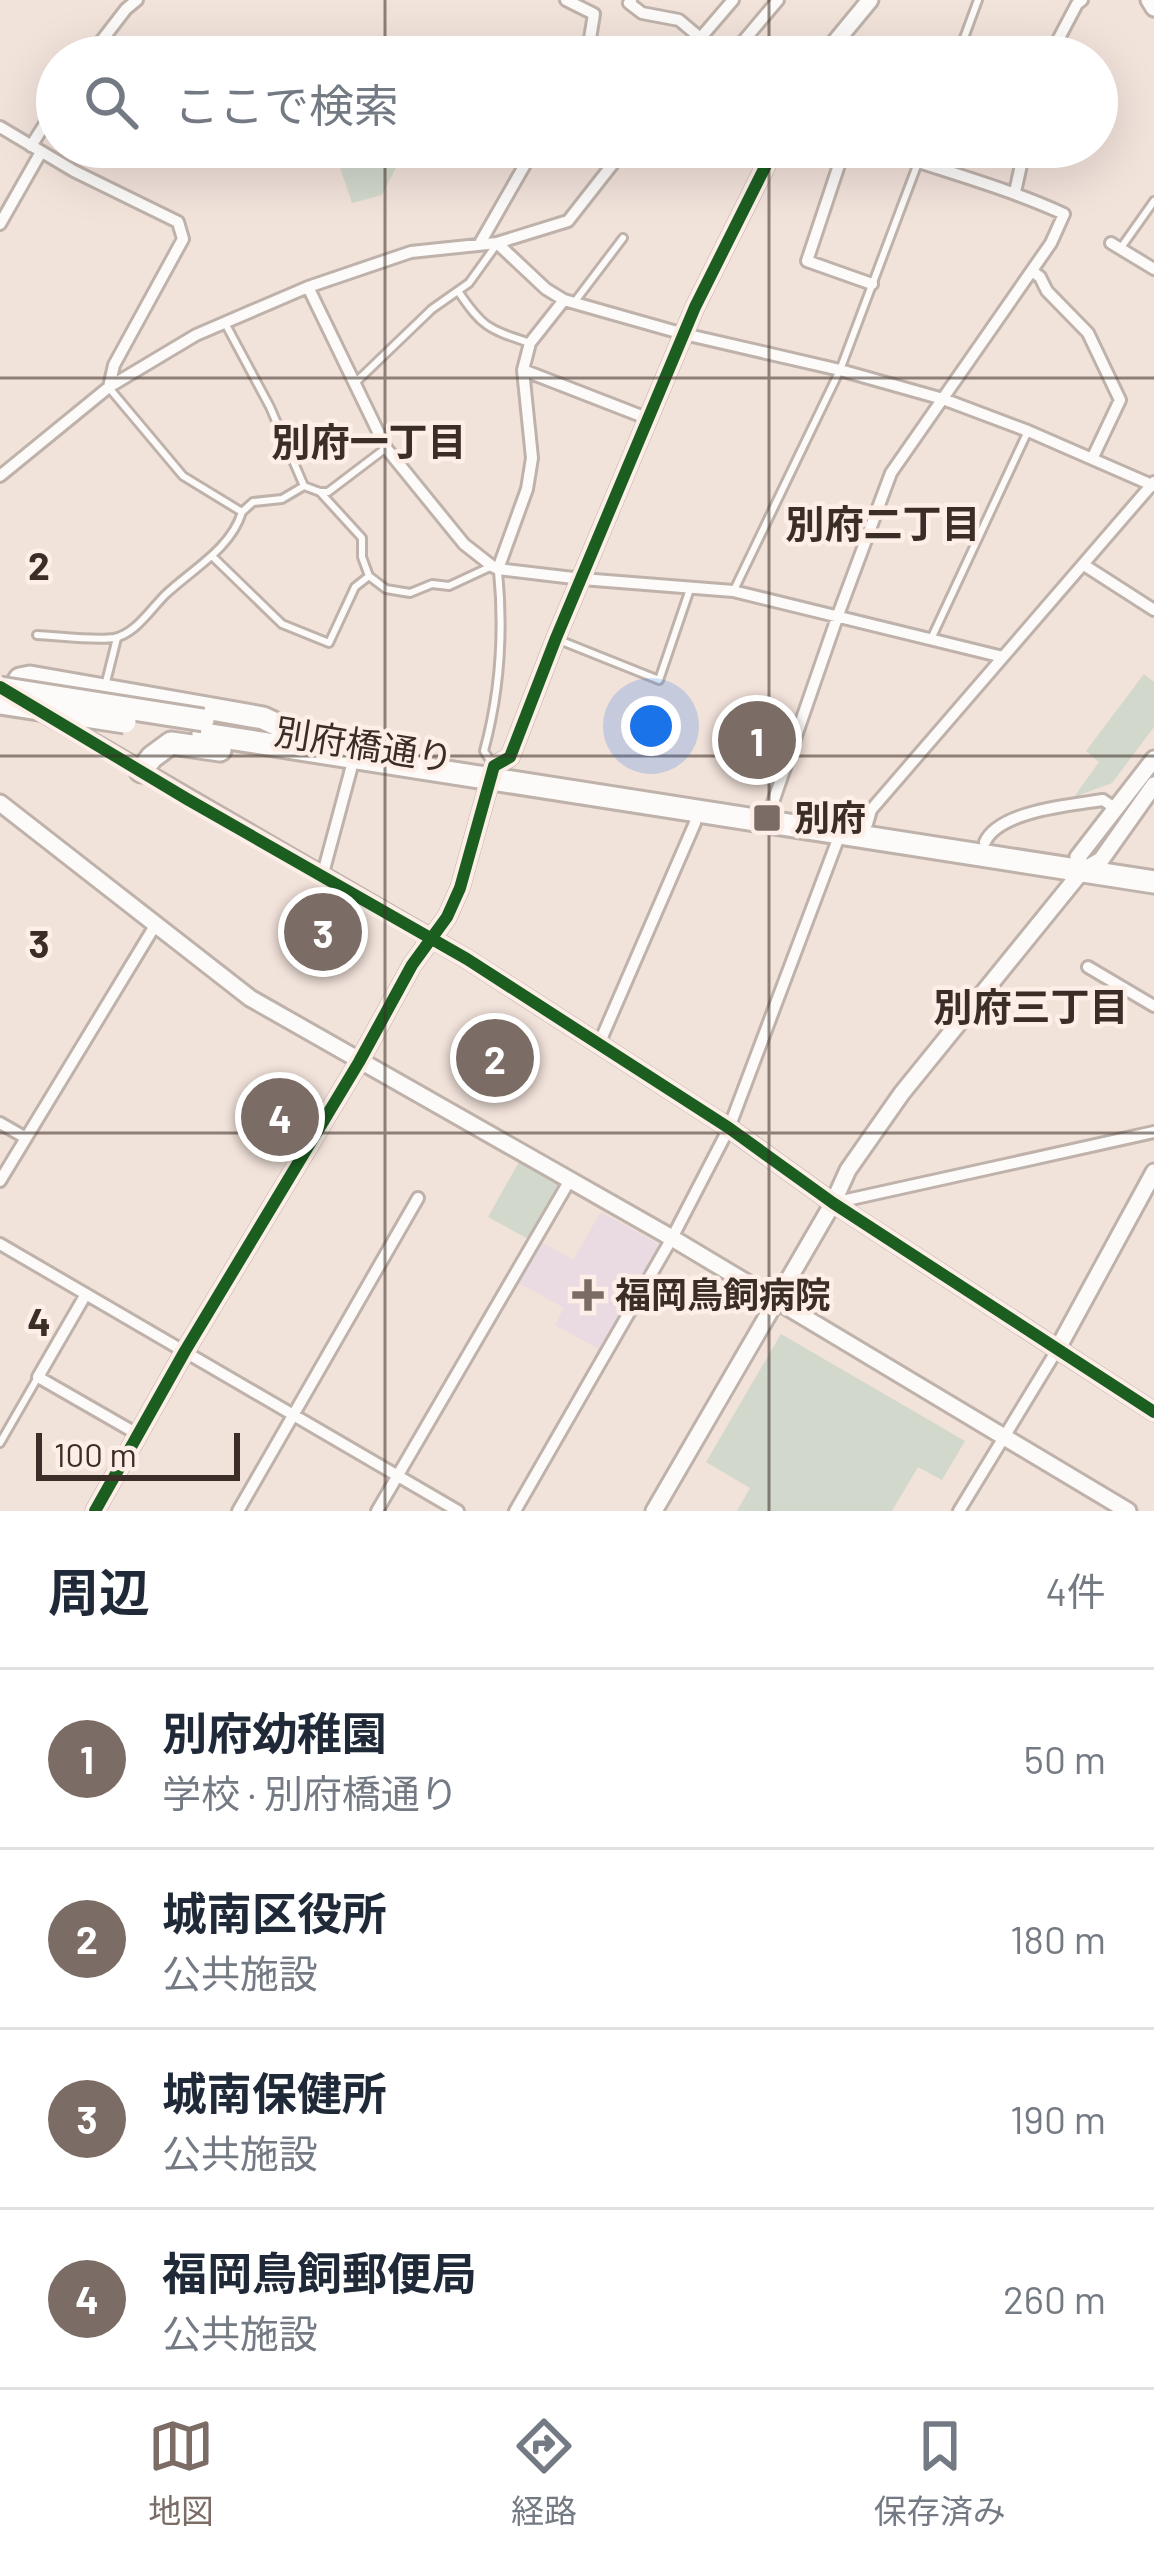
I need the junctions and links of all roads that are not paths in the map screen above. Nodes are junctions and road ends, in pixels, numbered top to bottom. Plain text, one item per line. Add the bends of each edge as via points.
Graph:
1 (137, 0) edge
2 (566, 0) edge
3 (631, 0) edge
4 (733, 0) edge
5 (778, 0) edge
6 (870, 0) edge
7 (978, 0) edge
8 (1082, 0) edge
9 (1149, 0) edge
10 (1154, 8) edge
11 (105, 36) edge
12 (590, 36) edge
13 (696, 36) edge
14 (703, 36) edge
15 (745, 36) edge
16 (840, 36) edge
17 (965, 36) edge
18 (1060, 36) edge
19 (0, 127) edge
20 (36, 149) joint
21 (73, 168) edge
22 (524, 168) edge
23 (610, 168) edge
24 (765, 168) edge
25 (838, 168) edge
26 (916, 168) edge
27 (935, 168) edge
28 (1021, 168) edge
29 (1016, 192) junction
30 (1154, 201) edge
31 (0, 224) edge
32 (623, 238) dead end
33 (497, 243) junction
34 (478, 245) junction
35 (1116, 246) joint
36 (1154, 269) edge
37 (1032, 271) junction
38 (872, 284) junction
39 (308, 287) junction
40 (458, 291) junction
41 (569, 302) junction
42 (225, 322) junction
43 (684, 334) junction
44 (530, 343) junction
45 (523, 370) junction
46 (840, 370) junction
47 (355, 383) junction
48 (109, 387) junction
49 (943, 399) junction
50 (649, 418) junction
51 (1028, 430) junction
52 (386, 448) junction
53 (1092, 459) junction
54 (0, 476) edge
55 (1153, 484) edge
56 (304, 485) junction
57 (320, 492) junction
58 (242, 512) junction
59 (212, 556) junction
60 (1084, 565) junction
61 (495, 568) junction
62 (369, 576) junction
63 (583, 579) junction
64 (691, 588) junction
65 (733, 591) junction
66 (1154, 610) edge
67 (838, 615) junction
68 (37, 635) dead end
69 (117, 638) junction
70 (556, 638) junction
71 (931, 639) junction
72 (1003, 657) junction
73 (104, 692) junction
74 (3, 693) edge
75 (203, 727) junction
76 (292, 733) junction
77 (355, 757) junction
78 (1154, 759) edge
79 (141, 771) junction
80 (494, 772) junction
81 (1154, 785) edge
82 (0, 803) edge
83 (771, 808) junction
84 (1116, 809) junction
85 (696, 810) junction
86 (868, 824) junction
87 (840, 834) junction
88 (985, 842) junction
89 (1087, 862) junction
90 (1154, 870) edge
91 (322, 877) junction
92 (1154, 882) edge
93 (156, 924) junction
94 (431, 939) junction
95 (1088, 967) dead end
96 (1154, 1006) edge
97 (599, 1044) junction
98 (359, 1062) junction
99 (0, 1123) edge
100 (729, 1128) junction
101 (1154, 1132) edge
102 (26, 1138) junction
103 (1153, 1178) edge
104 (570, 1180) junction
105 (0, 1181) edge
106 (418, 1198) dead end
107 (833, 1203) junction
108 (672, 1238) junction
109 (0, 1244) edge
110 (86, 1294) junction
111 (776, 1302) junction
112 (1057, 1350) junction
113 (185, 1352) junction
114 (38, 1378) junction
115 (1154, 1412) edge
116 (293, 1416) junction
117 (139, 1435) junction
118 (1004, 1436) junction
119 (0, 1443) edge
120 (398, 1475) junction
121 (95, 1511) edge
122 (238, 1511) edge
123 (377, 1511) edge
124 (458, 1511) edge
125 (515, 1511) edge
126 (654, 1511) edge
127 (959, 1511) edge
128 (1128, 1511) edge

1 - 11 street
2 - 12 street via 594,14
3 - 13 street via 642,13 679,20
4 - 14 street
5 - 15 street
6 - 16 street
7 - 17 lane
8 - 18 street
9 - 10 street
19 - 20 street
20 - 31 street
21 - 48 street via 178,222 183,239
22 - 34 street
23 - 33 street via 568,221
24 - 43 street
25 - 38 street via 807,260
26 - 38 lane
27 - 29 street
28 - 29 street
29 - 37 street via 1064,214
30 - 35 lane
32 - 41 lane
33 - 34 street
33 - 40 lane
33 - 41 street
34 - 39 street via 412,252
35 - 36 street
37 - 49 street
37 - 53 street via 1088,333 1120,400
38 - 46 lane
39 - 42 street
39 - 47 street
40 - 44 lane via 490,330
40 - 47 lane
41 - 43 street
41 - 44 street
42 - 48 street
42 - 56 lane
43 - 46 street
43 - 50 street
44 - 45 street
45 - 50 street
45 - 61 street via 532,458
46 - 49 street
46 - 65 lane
47 - 52 street
48 - 54 street
48 - 58 lane via 183,476
49 - 51 street
49 - 67 street via 891,473
50 - 63 street
51 - 53 street
51 - 71 lane
52 - 57 lane
52 - 61 street via 464,544
53 - 55 street
55 - 60 street
56 - 57 lane
56 - 58 lane
57 - 62 lane via 362,538
58 - 59 lane
59 - 62 lane via 282,624 329,643 356,586
59 - 69 lane
60 - 66 street
60 - 72 street
61 - 62 lane via 410,592 386,590
61 - 63 street
61 - 80 lane via 502,630 484,752
63 - 64 street
63 - 70 street
64 - 65 street
64 - 70 lane via 658,680
65 - 67 street
67 - 71 street
67 - 83 street
68 - 69 lane
69 - 73 lane
70 - 80 street via 510,757
71 - 72 street
72 - 86 street via 871,810
73 - 74 highway via 30,677
73 - 76 highway via 263,718
74 - 75 highway, 別府橋通り, bridge
74 - 79 street
75 - 76 highway, 別府橋通り
75 - 77 highway, 別府橋通り
76 - 80 highway, 別府橋通り
77 - 79 highway via 341,766 171,743
77 - 80 highway, 別府橋通り
77 - 91 street
78 - 84 street
79 - 91 street
80 - 83 highway, 別府橋通り
80 - 85 highway, 別府橋通り
80 - 94 street via 460,888
81 - 89 street
82 - 93 street
83 - 86 highway, 別府橋通り
84 - 88 street via 1103,800 1055,808 1006,821
84 - 89 street
85 - 87 highway, 別府橋通り
85 - 97 street
86 - 87 street
86 - 88 highway, 別府橋通り
87 - 89 highway, 別府橋通り
87 - 100 street
88 - 89 highway, 別府橋通り
89 - 90 highway, 別府橋通り
89 - 92 highway, 別府橋通り
89 - 107 street via 902,1093
91 - 94 street
93 - 98 street via 250,998
93 - 102 street
94 - 97 street
94 - 98 street
95 - 96 street
97 - 100 street
98 - 104 street
98 - 113 street
99 - 102 street
100 - 107 street
100 - 108 street
101 - 107 street
102 - 105 street
103 - 112 street
104 - 108 street
104 - 120 street
106 - 116 street
107 - 111 street
107 - 112 street
108 - 111 street
108 - 125 street
109 - 110 street
110 - 113 street
110 - 114 street
111 - 118 street
111 - 126 street
112 - 115 street
112 - 118 street
113 - 116 street
113 - 117 street
114 - 117 street
114 - 119 lane
116 - 120 street
116 - 122 street
117 - 121 street
118 - 127 street
118 - 128 street
120 - 123 street
120 - 124 street

